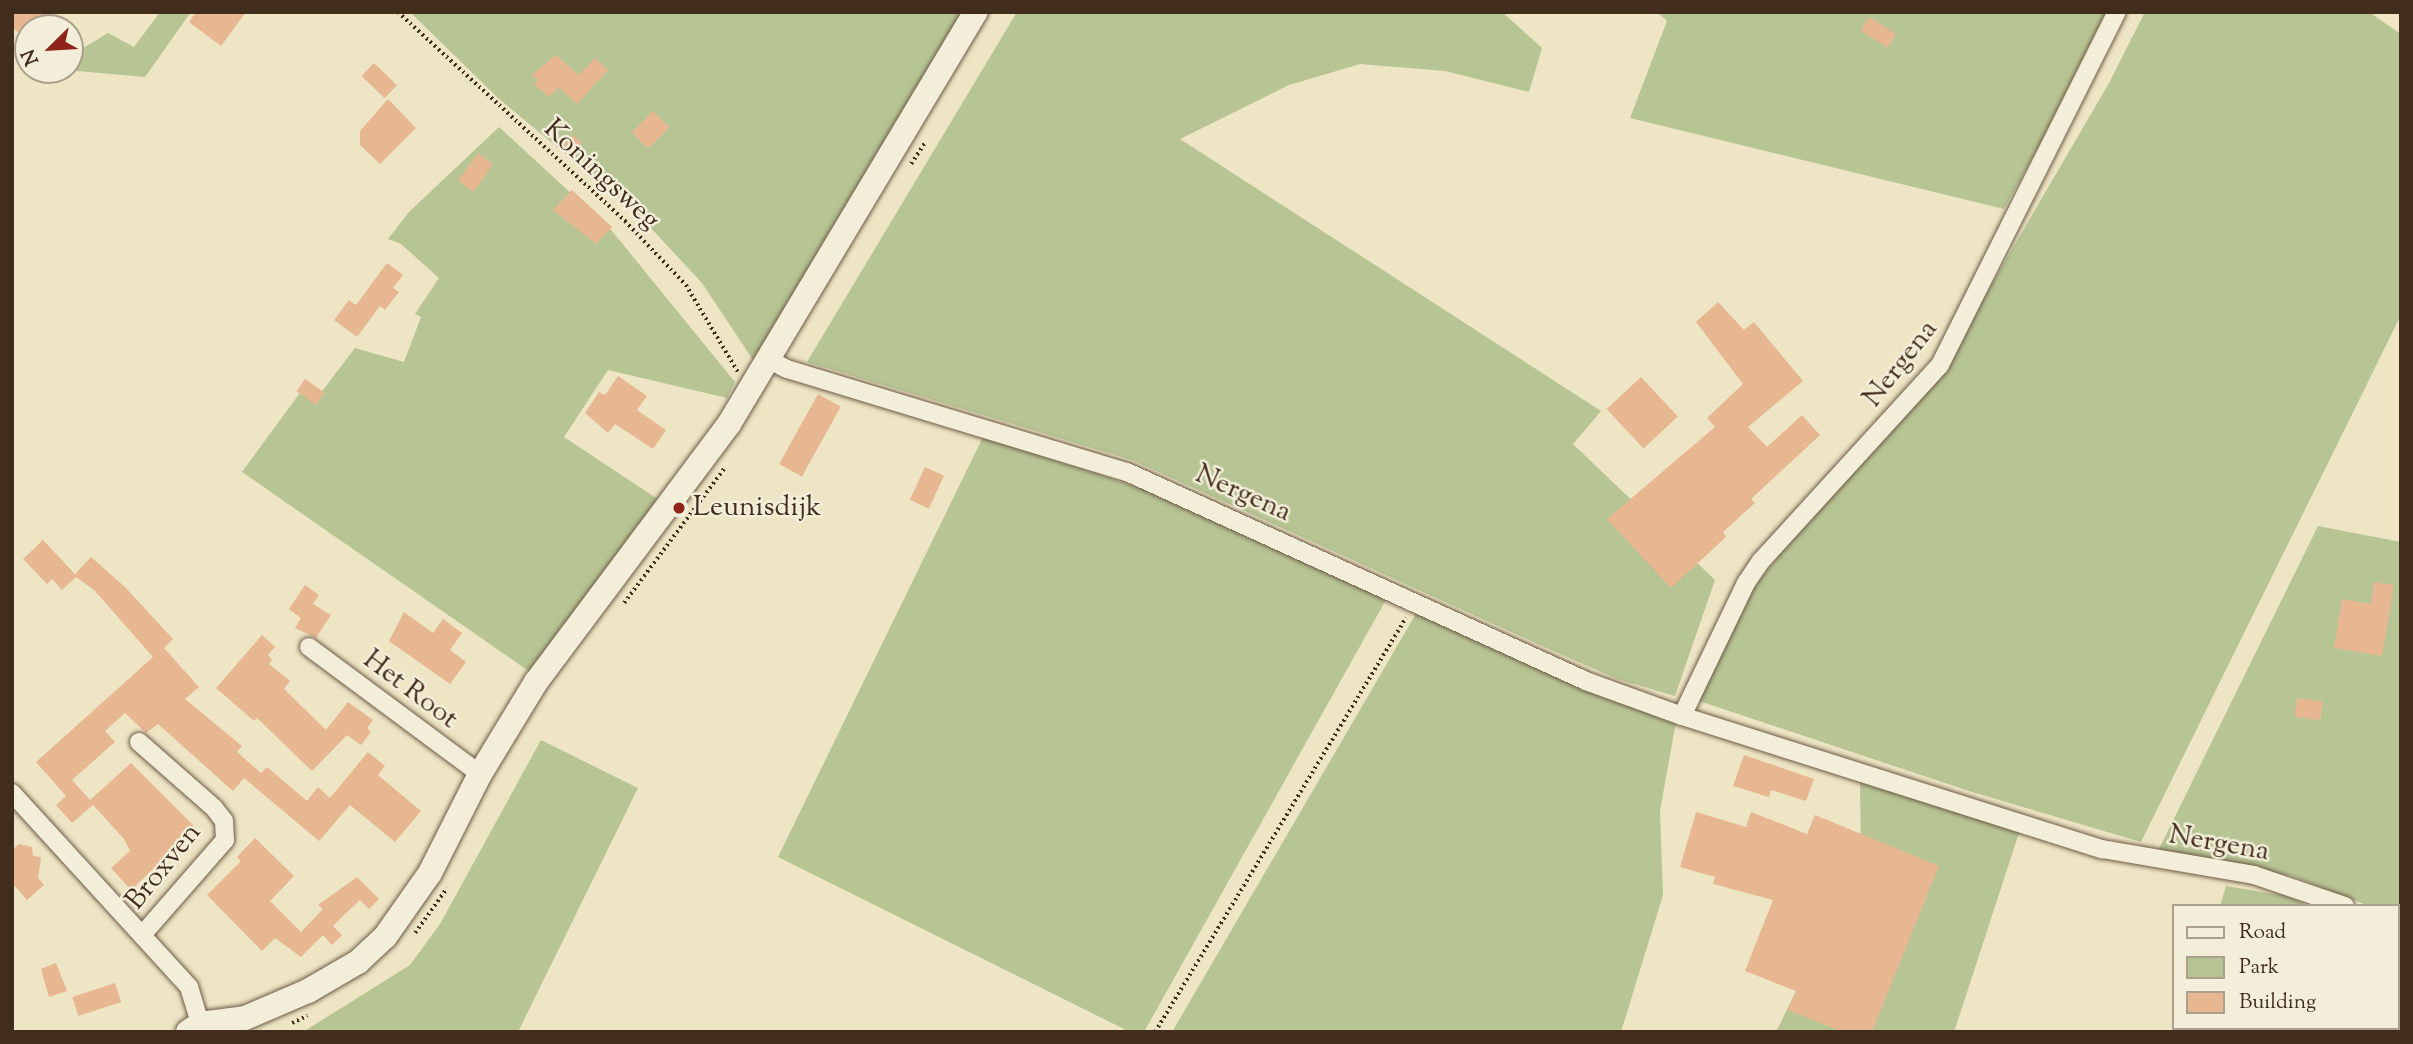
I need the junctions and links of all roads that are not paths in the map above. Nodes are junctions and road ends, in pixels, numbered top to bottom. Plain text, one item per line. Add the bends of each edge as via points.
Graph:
1 (976, 12) edge
2 (2116, 12) edge
3 (768, 359) junction
4 (309, 647) dead end
5 (1682, 716) junction
6 (139, 742) dead end
7 (480, 774) junction
8 (12, 793) edge
9 (2339, 904) edge
10 (142, 935) junction
11 (230, 1027) edge
12 (194, 1028) edge

1 - 3 street
2 - 5 street, Nergena via 1940,365 1761,561
3 - 5 street, Nergena via 787,369 1126,472 1586,681
3 - 7 street via 692,478 536,682
4 - 7 street, Het Root
5 - 9 street, Nergena via 2102,849 2254,875
6 - 10 street, Broxven via 214,808 224,821 225,839
7 - 11 street via 430,873 385,937 340,974
8 - 10 street, Broxven
10 - 12 street, Broxven via 189,987
11 - 12 street

